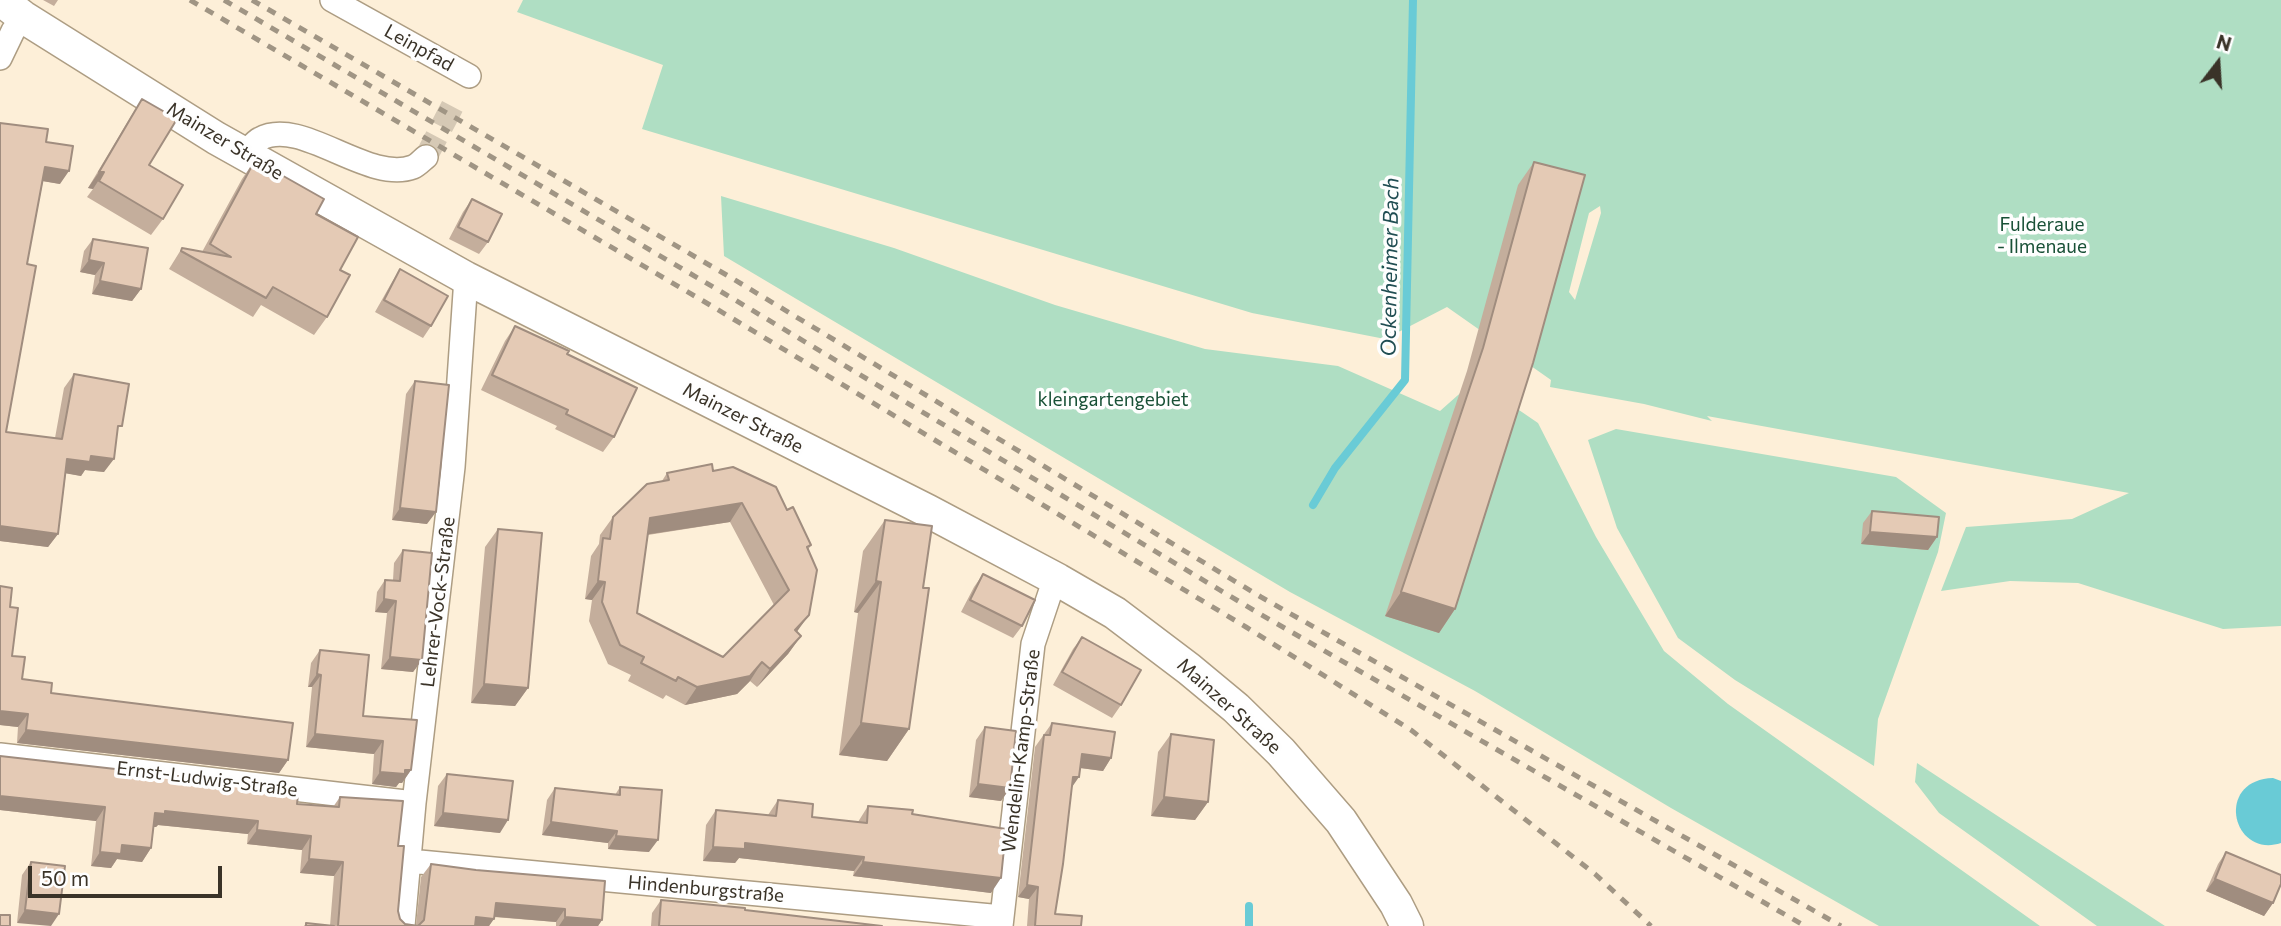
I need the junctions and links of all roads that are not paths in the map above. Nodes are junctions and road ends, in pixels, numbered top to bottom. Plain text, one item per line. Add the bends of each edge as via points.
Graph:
1 (332, 0) edge
2 (12, 8) edge
3 (0, 58) edge
4 (469, 76) dead end
5 (244, 154) junction
6 (426, 157) tunnel mouth
7 (466, 278) junction
8 (1058, 580) junction
9 (0, 755) edge
10 (414, 803) junction
11 (410, 861) junction
12 (1002, 921) edge
13 (403, 926) edge
14 (1407, 926) edge

1 - 4 street, Leinpfad
2 - 3 street via 13,31
2 - 5 main road, Mainzer Straße
5 - 6 street via 260,139 283,133 394,170 414,167
5 - 7 main road, Mainzer Straße
7 - 8 main road, Mainzer Straße
7 - 10 street, Lehrer-Vock-Straße via 453,467
8 - 12 street, Wendelin-Kamp-Straße via 1033,644
8 - 14 main road, Mainzer Straße via 1115,613 1189,668 1272,743 1341,821
9 - 10 street, Ernst-Ludwig-Straße
10 - 11 street, Lehrer-Vock-Straße
11 - 12 street, Hindenburgstraße
11 - 13 street, Lehrer-Vock-Straße

